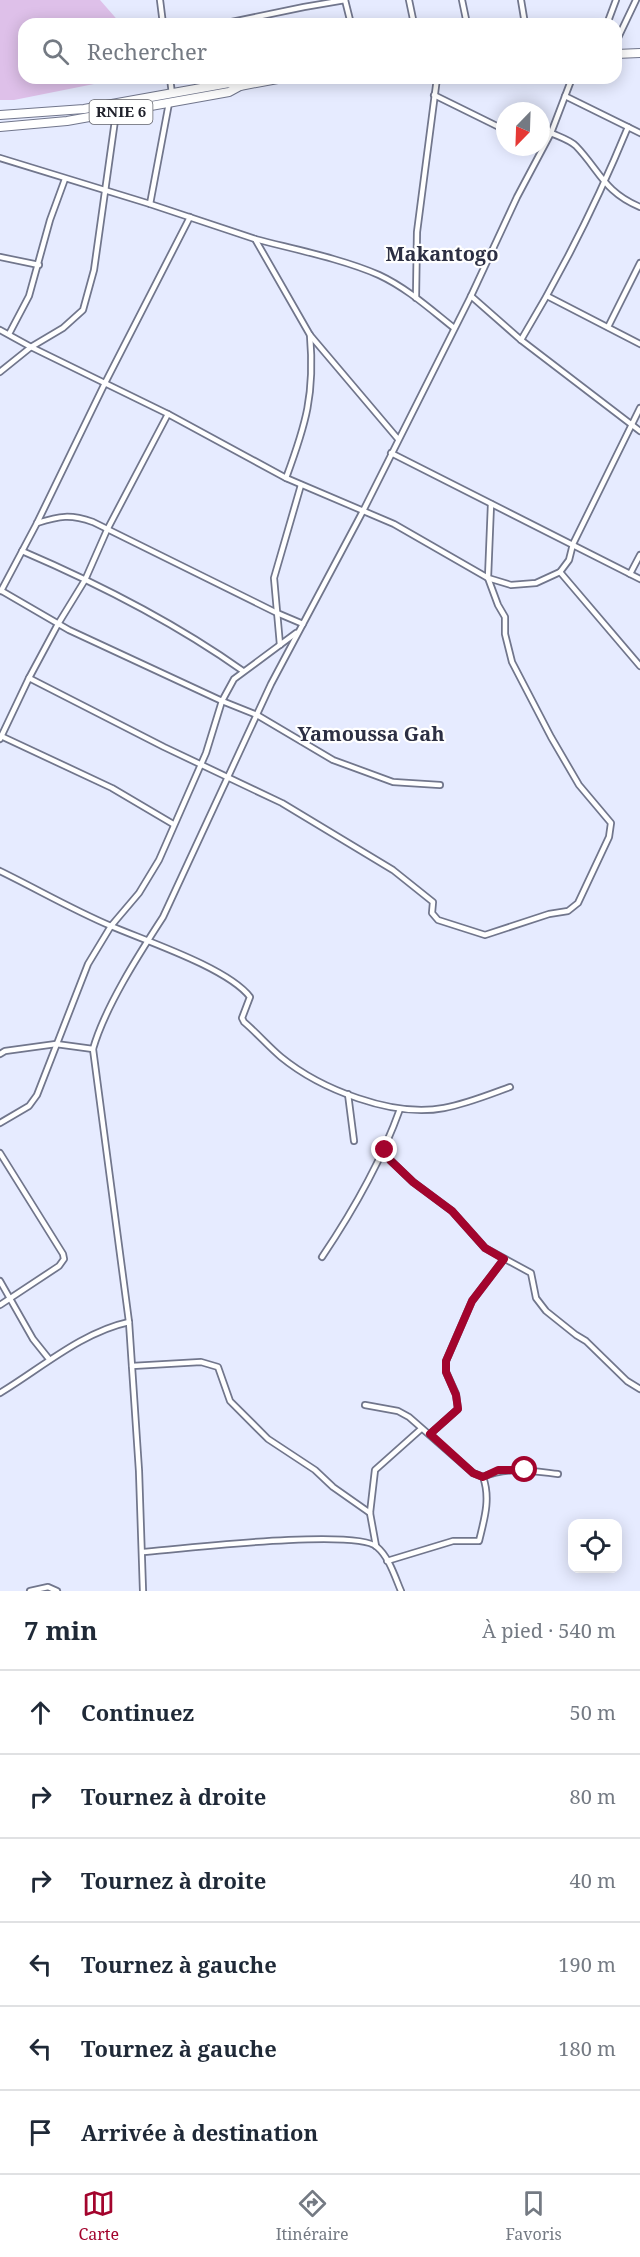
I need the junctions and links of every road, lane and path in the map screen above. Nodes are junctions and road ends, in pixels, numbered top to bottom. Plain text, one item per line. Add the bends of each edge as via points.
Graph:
1 (160, 0) edge
2 (345, 0) edge
3 (409, 0) edge
4 (462, 0) edge
5 (520, 0) edge
6 (616, 0) edge
7 (636, 0) edge
8 (162, 18) edge
9 (249, 18) edge
10 (350, 18) edge
11 (413, 18) edge
12 (466, 18) edge
13 (524, 18) edge
14 (609, 18) edge
15 (622, 29) edge
16 (622, 54) edge
17 (638, 54) edge
18 (171, 84) edge
19 (224, 84) edge
20 (233, 84) edge
21 (251, 84) edge
22 (435, 84) edge
23 (570, 84) edge
24 (240, 86) junction
25 (172, 94) junction
26 (434, 95) junction
27 (565, 96) junction
28 (169, 103) junction
29 (116, 113) junction
30 (0, 115) edge
31 (496, 126) edge
32 (0, 127) edge
33 (628, 127) junction
34 (552, 133) junction
35 (640, 133) edge
36 (550, 137) edge
37 (540, 156) edge
38 (0, 158) edge
39 (65, 178) junction
40 (604, 184) junction
41 (105, 190) junction
42 (150, 204) junction
43 (640, 207) edge
44 (190, 217) junction
45 (255, 239) junction
46 (0, 257) edge
47 (640, 263) edge
48 (39, 265) junction
49 (471, 296) junction
50 (547, 296) junction
51 (416, 298) junction
52 (608, 327) junction
53 (454, 328) junction
54 (0, 330) edge
55 (9, 334) junction
56 (309, 335) junction
57 (521, 340) junction
58 (640, 344) edge
59 (31, 347) junction
60 (0, 372) edge
61 (105, 383) junction
62 (640, 408) edge
63 (168, 414) junction
64 (632, 424) junction
65 (640, 430) edge
66 (398, 439) junction
67 (391, 453) junction
68 (286, 478) junction
69 (301, 485) junction
70 (491, 504) junction
71 (363, 511) junction
72 (37, 523) junction
73 (107, 530) junction
74 (573, 544) junction
75 (22, 551) junction
76 (640, 555) edge
77 (560, 573) junction
78 (630, 574) junction
79 (488, 578) junction
80 (640, 579) edge
81 (85, 580) junction
82 (0, 591) edge
83 (277, 613) junction
84 (58, 624) junction
85 (303, 624) junction
86 (298, 631) junction
87 (280, 645) junction
88 (640, 666) edge
89 (243, 671) junction
90 (29, 678) junction
91 (222, 701) junction
92 (257, 715) junction
93 (1, 737) edge
94 (201, 765) junction
95 (228, 778) junction
96 (440, 784) dead end
97 (173, 824) junction
98 (0, 871) edge
99 (111, 926) junction
100 (147, 939) junction
101 (56, 1044) junction
102 (93, 1049) junction
103 (0, 1054) edge
104 (510, 1087) dead end
105 (348, 1094) junction
106 (400, 1109) junction
107 (0, 1123) edge
108 (354, 1141) dead end
109 (385, 1150) junction
110 (0, 1153) edge
111 (322, 1257) dead end
112 (504, 1259) junction
113 (0, 1281) edge
114 (10, 1298) junction
115 (0, 1305) edge
116 (129, 1322) junction
117 (49, 1359) junction
118 (132, 1366) junction
119 (0, 1385) edge
120 (640, 1389) edge
121 (2, 1392) edge
122 (365, 1405) dead end
123 (422, 1429) junction
124 (430, 1434) junction
125 (558, 1474) dead end
126 (483, 1477) junction
127 (370, 1513) junction
128 (376, 1546) junction
129 (143, 1552) junction
130 (387, 1561) junction
131 (30, 1591) edge
132 (57, 1591) edge
133 (143, 1591) edge
134 (401, 1591) edge

1 - 8 street
2 - 9 street
2 - 10 street
3 - 11 street
4 - 12 street
5 - 13 street
6 - 14 street
7 - 15 street
16 - 17 main road
18 - 25 street
19 - 25 main road, RNIE 6
20 - 24 main road, RNIE 6
21 - 24 main road, RNIE 6
22 - 26 street
23 - 27 street
24 - 28 main road, RNIE 6 via 230,92
25 - 30 main road, RNIE 6 via 84,110
26 - 31 street
26 - 51 street via 417,232
27 - 33 street
27 - 34 street
28 - 29 main road, RNIE 6
28 - 42 street
29 - 32 main road, RNIE 6
29 - 41 street
33 - 35 street
33 - 40 street
34 - 36 street
34 - 40 street via 576,146
37 - 49 street
38 - 39 street
39 - 41 street
39 - 48 street
40 - 43 street
40 - 50 street
41 - 42 street
41 - 59 street via 94,270 83,310 63,328
42 - 44 street
44 - 45 street
44 - 61 street
45 - 51 street via 378,275
45 - 56 street
46 - 48 street
47 - 52 street
48 - 55 street via 29,296
49 - 53 street
49 - 57 street
50 - 52 street
50 - 57 street
51 - 53 street
52 - 58 street
53 - 66 street
54 - 55 street
55 - 59 street
56 - 66 street
56 - 68 street via 312,364 306,422
57 - 64 street
59 - 60 street
59 - 61 street
61 - 63 street
61 - 72 street
62 - 64 street
63 - 68 street
63 - 73 street
64 - 65 street
64 - 74 street
66 - 67 street
67 - 70 street
67 - 71 street
68 - 69 street
69 - 71 street
69 - 83 street via 274,578
70 - 74 street
70 - 79 street
71 - 79 street via 394,524
71 - 85 street
72 - 73 street via 62,516 76,517
72 - 75 street
73 - 81 street
73 - 83 street
74 - 77 street
74 - 78 street
75 - 81 street
75 - 82 street
76 - 78 street
77 - 79 street via 536,583 511,585
77 - 88 street
78 - 80 street
79 - 95 street via 506,617 512,662 579,785 611,823 609,837 578,903 568,911 485,935 438,920 432,913 433,902 393,870 282,803
81 - 84 street
81 - 89 street via 190,634
82 - 84 street
83 - 85 street
83 - 87 street
84 - 90 street
84 - 91 street
85 - 86 street
86 - 87 street
86 - 92 street
87 - 89 street
89 - 91 street
90 - 93 street
90 - 94 street
91 - 92 street
91 - 94 street
92 - 95 street
92 - 96 street via 333,760 364,772 393,782
93 - 97 street via 112,788
94 - 95 street
94 - 97 street
95 - 100 street via 163,917
97 - 99 street via 154,869
98 - 99 street
99 - 100 street
99 - 101 street via 88,964
100 - 102 street
100 - 105 street via 227,978 250,997 244,1022 281,1058
101 - 102 street
101 - 103 street
101 - 107 street via 34,1101
102 - 116 street
104 - 106 street via 442,1108
105 - 106 street
105 - 108 street
106 - 109 street
109 - 111 street
109 - 112 street via 390,1160 452,1211 485,1248
110 - 114 street via 64,1259
112 - 120 street via 531,1273 536,1298 546,1311
112 - 124 street via 472,1301 446,1361 458,1409
113 - 114 street
114 - 115 street
114 - 117 street
116 - 117 street via 113,1325
116 - 118 street
117 - 121 street
118 - 127 street via 201,1362 218,1367 230,1401 268,1438
118 - 129 street
119 - 121 street
122 - 123 street via 398,1411
123 - 124 street
123 - 127 street via 375,1470
124 - 126 street via 473,1473
125 - 126 street via 498,1470
126 - 130 street via 487,1505 479,1541 453,1540
127 - 128 street
128 - 129 street via 355,1539 309,1540
128 - 130 street
129 - 133 street
130 - 134 street
131 - 132 street via 48,1587

